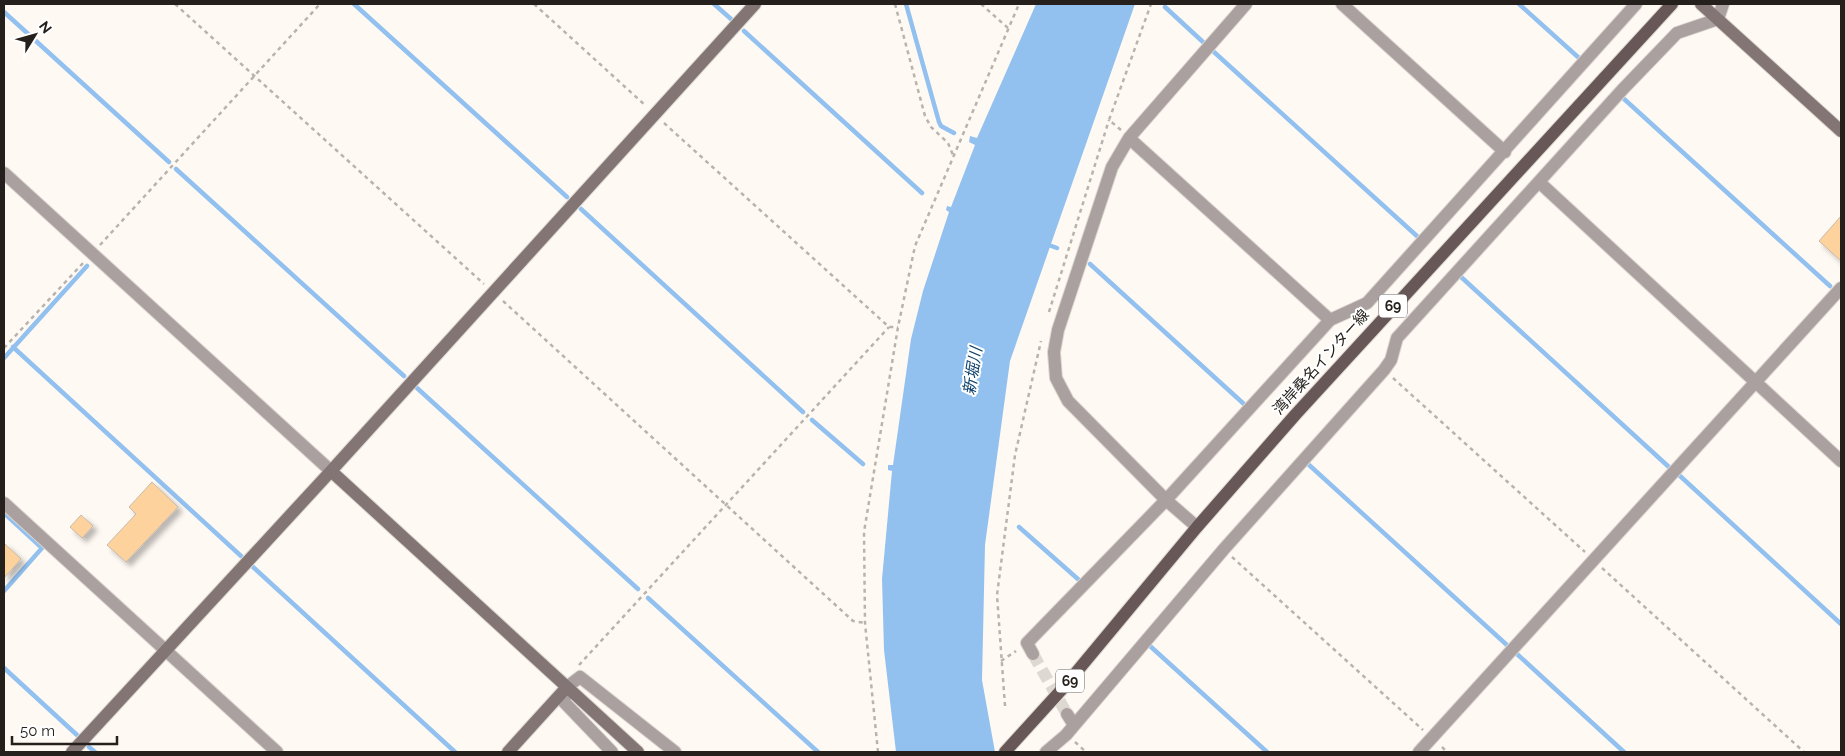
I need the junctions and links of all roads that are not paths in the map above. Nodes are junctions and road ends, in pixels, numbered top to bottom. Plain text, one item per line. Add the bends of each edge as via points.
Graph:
1 (755, 4) edge
2 (1246, 4) edge
3 (1342, 4) edge
4 (1636, 4) edge
5 (1672, 4) edge
6 (1701, 4) edge
7 (1723, 4) edge
8 (1718, 19) junction
9 (1841, 131) edge
10 (1129, 138) junction
11 (1504, 152) junction
12 (4, 173) edge
13 (1539, 182) junction
14 (1841, 288) edge
15 (1330, 320) junction
16 (1755, 381) junction
17 (1841, 461) edge
18 (331, 471) junction
19 (1166, 500) junction
20 (4, 503) edge
21 (1197, 527) junction
22 (165, 650) junction
23 (1033, 654) tunnel mouth
24 (567, 687) junction
25 (1067, 714) tunnel mouth
26 (1074, 725) junction
27 (72, 752) edge
28 (277, 752) edge
29 (508, 752) edge
30 (612, 752) edge
31 (638, 752) edge
32 (675, 752) edge
33 (1005, 752) edge
34 (1046, 752) edge
35 (1419, 752) edge

1 - 18 street
2 - 10 street
3 - 11 street
4 - 11 street
5 - 21 main road, 湾岸桑名インター線 / 69 via 1377,324
6 - 8 street
7 - 8 street
8 - 9 street
8 - 13 street via 1677,34
10 - 15 street
10 - 19 street via 1112,167 1058,330 1054,352 1056,378 1068,401
11 - 15 street via 1367,303
12 - 18 street
13 - 16 street
13 - 26 street via 1398,338 1384,370 1224,549
14 - 16 street
15 - 19 street
16 - 17 street
16 - 35 street
18 - 22 street
18 - 24 street
19 - 21 street
19 - 23 street via 1027,643
20 - 22 street
21 - 33 main road, 湾岸桑名インター線 / 69 via 1064,688
22 - 27 street
22 - 28 street
24 - 29 street
24 - 30 street via 564,702
24 - 31 street
24 - 32 street via 580,678
25 - 26 street
26 - 34 street

